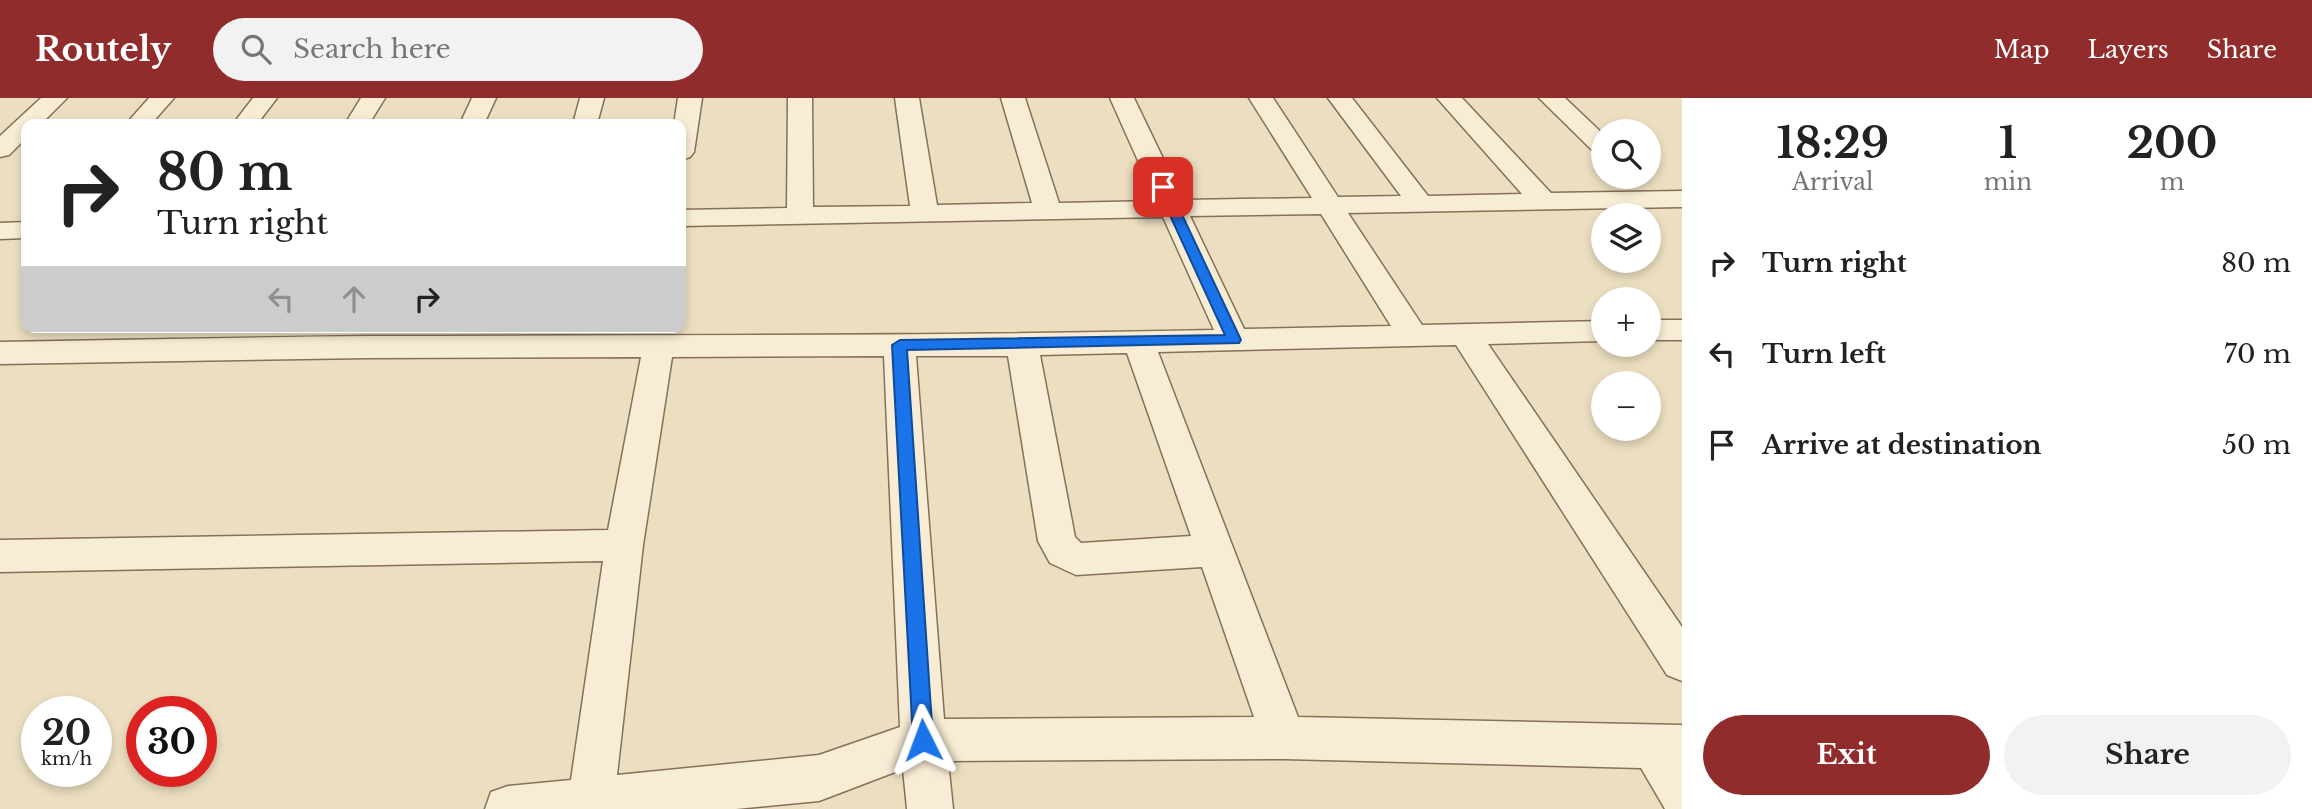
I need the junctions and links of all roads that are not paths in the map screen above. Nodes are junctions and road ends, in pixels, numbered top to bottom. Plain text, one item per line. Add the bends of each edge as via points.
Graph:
1 (55, 98) edge
2 (162, 98) edge
3 (265, 98) edge
4 (373, 98) edge
5 (484, 98) edge
6 (592, 98) edge
7 (690, 98) edge
8 (800, 98) edge
9 (907, 98) edge
10 (1013, 98) edge
11 (1122, 98) edge
12 (1261, 98) edge
13 (1339, 98) edge
14 (1448, 98) edge
15 (1551, 98) edge
16 (33, 119) edge
17 (143, 119) edge
18 (249, 119) edge
19 (360, 119) edge
20 (474, 119) edge
21 (586, 119) edge
22 (686, 122) edge
23 (21, 131) edge
24 (1591, 136) edge
25 (0, 150) edge
26 (1654, 189) edge
27 (1670, 199) edge
28 (1544, 202) junction
29 (1420, 204) junction
30 (1331, 206) junction
31 (1173, 209) junction
32 (1048, 211) junction
33 (925, 213) junction
34 (800, 216) junction
35 (686, 218) edge
36 (21, 230) edge
37 (0, 231) edge
38 (1661, 330) edge
39 (1682, 330) edge
40 (1591, 331) edge
41 (1464, 333) junction
42 (1413, 336) junction
43 (373, 337) edge
44 (1138, 340) junction
45 (1234, 340) junction
46 (900, 345) junction
47 (1022, 345) junction
48 (658, 348) junction
49 (0, 353) edge
50 (624, 545) junction
51 (1216, 550) junction
52 (0, 556) edge
53 (1682, 662) edge
54 (1284, 738) junction
55 (923, 740) junction
56 (1667, 747) edge
57 (1682, 793) edge
58 (591, 802) junction
59 (508, 809) edge
60 (930, 809) edge

1 - 16 street
2 - 17 street
3 - 18 street
4 - 19 street
5 - 20 street
6 - 21 street
7 - 22 street
8 - 34 street
9 - 33 street
10 - 32 street
11 - 31 street
12 - 30 street
13 - 29 street
14 - 28 street
15 - 24 street
23 - 25 street
26 - 27 street
27 - 28 street
28 - 29 street
29 - 30 street
30 - 31 street
30 - 42 street
31 - 32 street
31 - 45 street
32 - 33 street
33 - 34 street
34 - 35 street
36 - 37 street
38 - 39 street
40 - 41 street
41 - 42 street
41 - 53 street
42 - 45 street
43 - 48 street
43 - 49 street
44 - 45 street
44 - 47 street
44 - 51 street
46 - 47 street
46 - 48 street
46 - 55 street
47 - 51 street via 1056,541 1064,552 1076,559
48 - 50 street
50 - 52 street
50 - 58 street
51 - 54 street
54 - 55 street
54 - 56 street
55 - 58 street via 819,778
55 - 60 street
56 - 57 street
58 - 59 street

